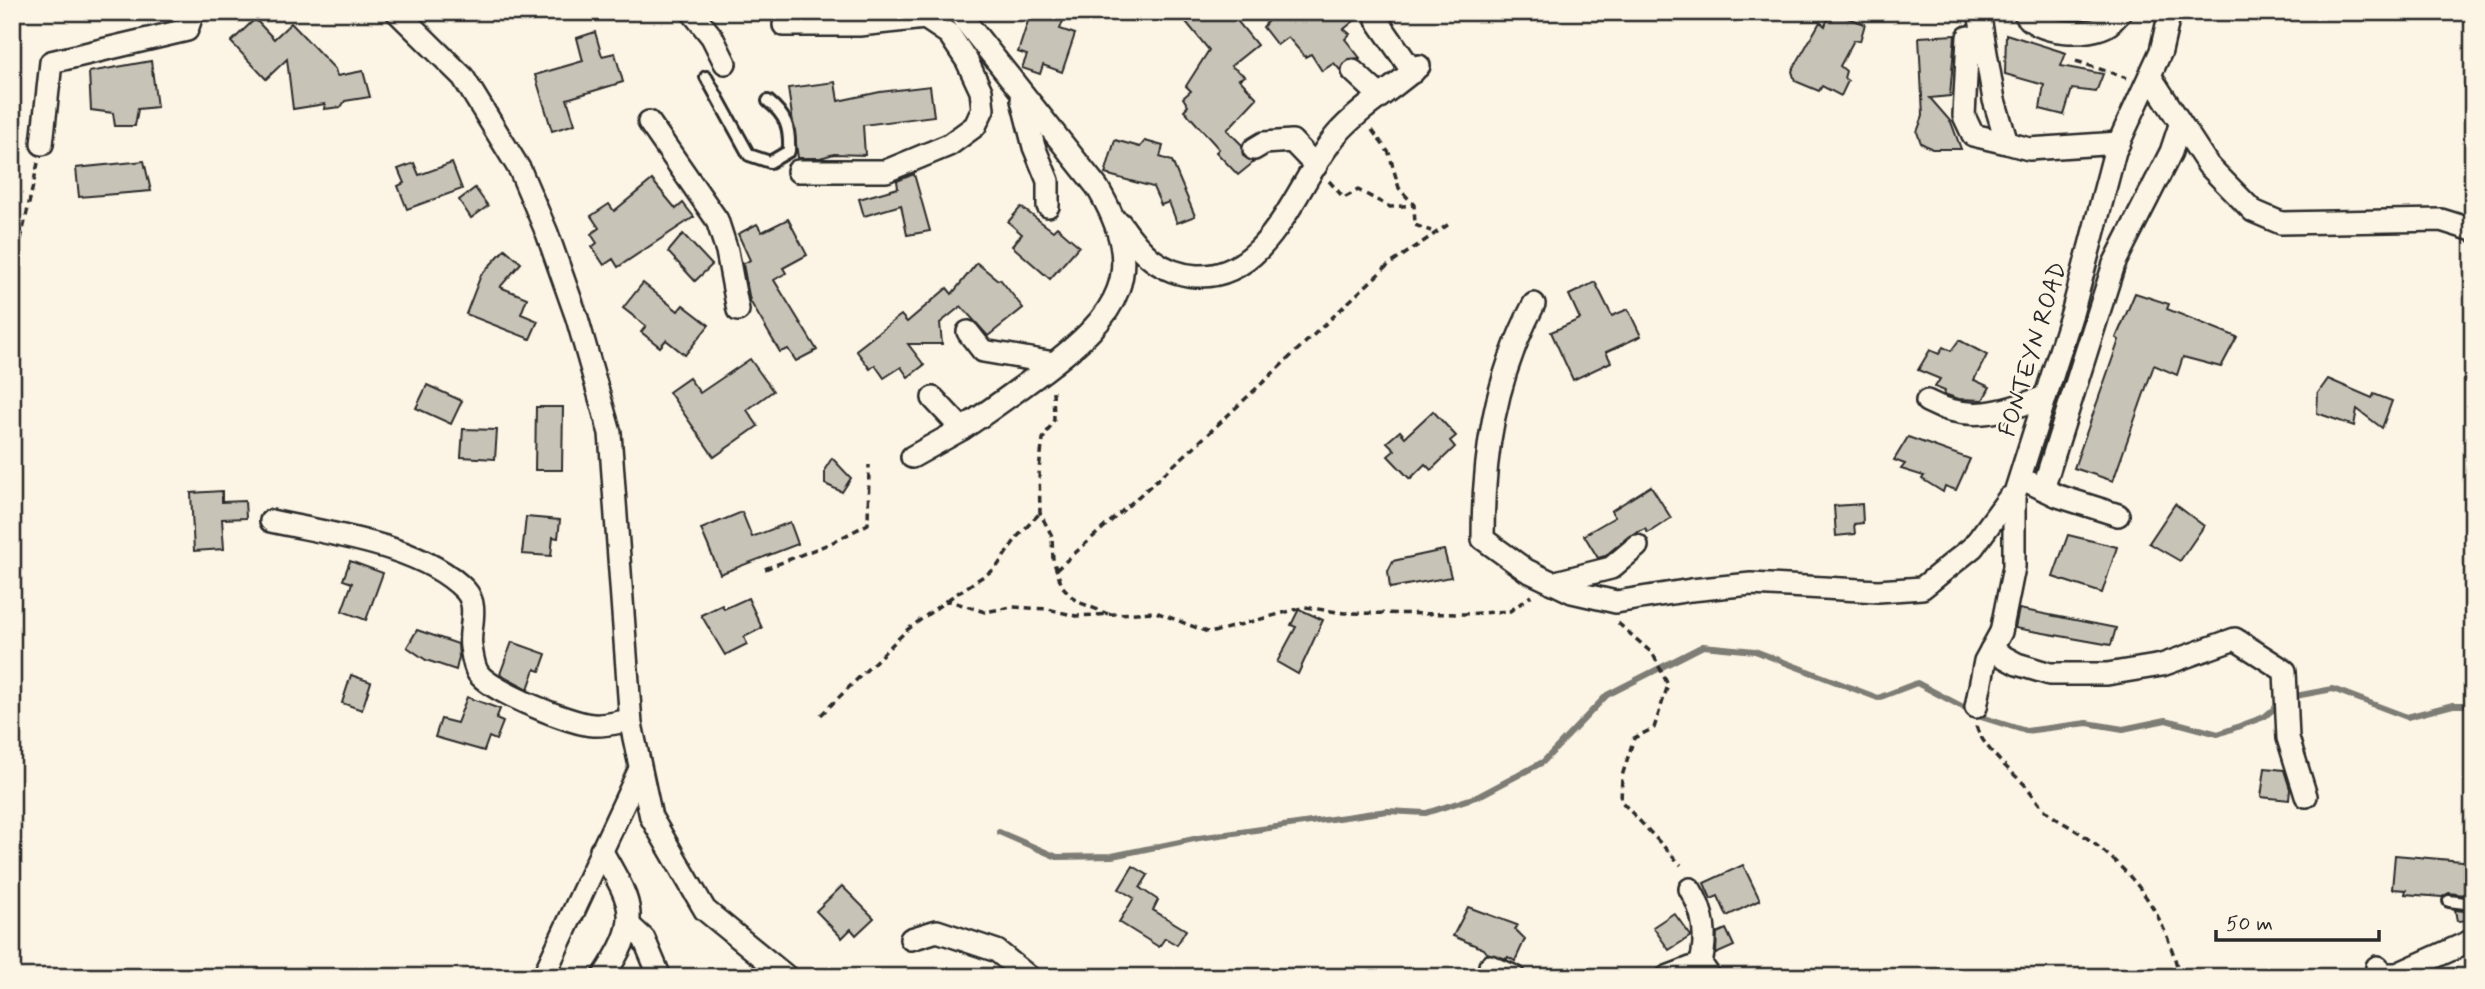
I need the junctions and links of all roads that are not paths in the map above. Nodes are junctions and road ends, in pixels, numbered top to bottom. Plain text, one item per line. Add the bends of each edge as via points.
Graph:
1 (192, 12) edge
2 (397, 12) edge
3 (692, 12) edge
4 (958, 12) edge
5 (1979, 12) edge
6 (2024, 12) edge
7 (2120, 12) edge
8 (2170, 12) edge
9 (1377, 20) dead end
10 (785, 25) dead end
11 (1968, 37) dead end
12 (725, 63) dead end
13 (1353, 71) dead end
14 (706, 77) dead end
15 (2148, 80) junction
16 (1018, 88) junction
17 (1380, 96) junction
18 (768, 101) dead end
19 (649, 122) dead end
20 (2180, 125) junction
21 (2007, 143) junction
22 (2119, 143) junction
23 (42, 144) road end
24 (1254, 149) dead end
25 (1316, 166) junction
26 (797, 171) dead end
27 (1048, 205) dead end
28 (1115, 216) junction
29 (2473, 230) edge
30 (1534, 304) dead end
31 (738, 310) dead end
32 (968, 332) dead end
33 (1054, 363) junction
34 (2045, 397) junction
35 (933, 398) dead end
36 (1927, 401) dead end
37 (962, 429) junction
38 (912, 457) dead end
39 (2020, 477) junction
40 (2043, 488) junction
41 (2009, 498) dead end
42 (2118, 515) dead end
43 (271, 521) dead end
44 (1637, 546) dead end
45 (1552, 583) junction
46 (1991, 650) junction
47 (1976, 707) road end
48 (630, 720) junction
49 (639, 771) junction
50 (2306, 796) dead end
51 (601, 850) junction
52 (1690, 889) dead end
53 (2449, 901) dead end
54 (2473, 904) edge
55 (631, 927) junction
56 (911, 939) dead end
57 (2473, 940) edge
58 (1490, 966) dead end
59 (1705, 970) edge
60 (542, 977) edge
61 (603, 977) edge
62 (660, 977) edge
63 (787, 977) edge
64 (1029, 977) edge
65 (1515, 977) edge
66 (1667, 977) edge
67 (2376, 977) edge

1 - 23 street via 187,30 51,62
2 - 48 street via 463,78 520,170 578,318 610,433
3 - 12 street
4 - 16 street
5 - 21 street via 1994,100
6 - 7 street via 2028,21 2068,33 2108,25
8 - 15 street, FONTEYN ROAD
9 - 17 street via 1416,69
10 - 26 street via 859,25 925,18 949,34 967,61 981,91 983,109 975,126 949,145 886,171
11 - 21 street via 1964,116 1973,135
13 - 17 street
14 - 18 lane via 749,155 770,162 789,150 790,131 784,115
15 - 20 street
15 - 22 street, FONTEYN ROAD
16 - 27 street via 1048,181
16 - 28 street
17 - 25 street via 1335,136
19 - 31 street via 717,220
20 - 29 street via 2208,165 2253,211 2281,223 2441,220
20 - 40 street via 2114,264
21 - 22 street via 2029,149
22 - 34 street, FONTEYN ROAD
24 - 25 street via 1264,143 1292,141
25 - 28 street via 1259,250 1236,268 1202,276 1175,274 1132,241
28 - 33 street via 1124,254 1122,281 1109,312
30 - 45 street via 1499,388 1483,484 1483,538
32 - 33 street via 983,351
33 - 37 street
34 - 36 street via 1978,415 1947,412
34 - 39 street, FONTEYN ROAD
35 - 37 street
37 - 38 street
39 - 40 street
39 - 46 street, FONTEYN ROAD via 2014,496 2014,567 2001,632
40 - 42 street
41 - 45 street via 1973,547 1922,588 1878,592 1751,584 1616,602
43 - 48 street via 387,546 443,574 467,592 473,610 470,645 477,672 492,685 564,719 594,725
44 - 45 street via 1611,568
46 - 47 street, FONTEYN ROAD
46 - 50 street via 2050,674 2107,674 2162,665 2235,639 2285,671 2288,738
48 - 49 street
49 - 51 street
49 - 63 street via 650,817 705,910
51 - 55 street via 627,895
51 - 60 street
52 - 59 street via 1702,909
53 - 54 lane
55 - 61 street
55 - 62 street via 644,939
56 - 64 street via 937,931 997,951
57 - 67 street via 2397,974 2384,974 2377,967
58 - 65 street
59 - 66 street

